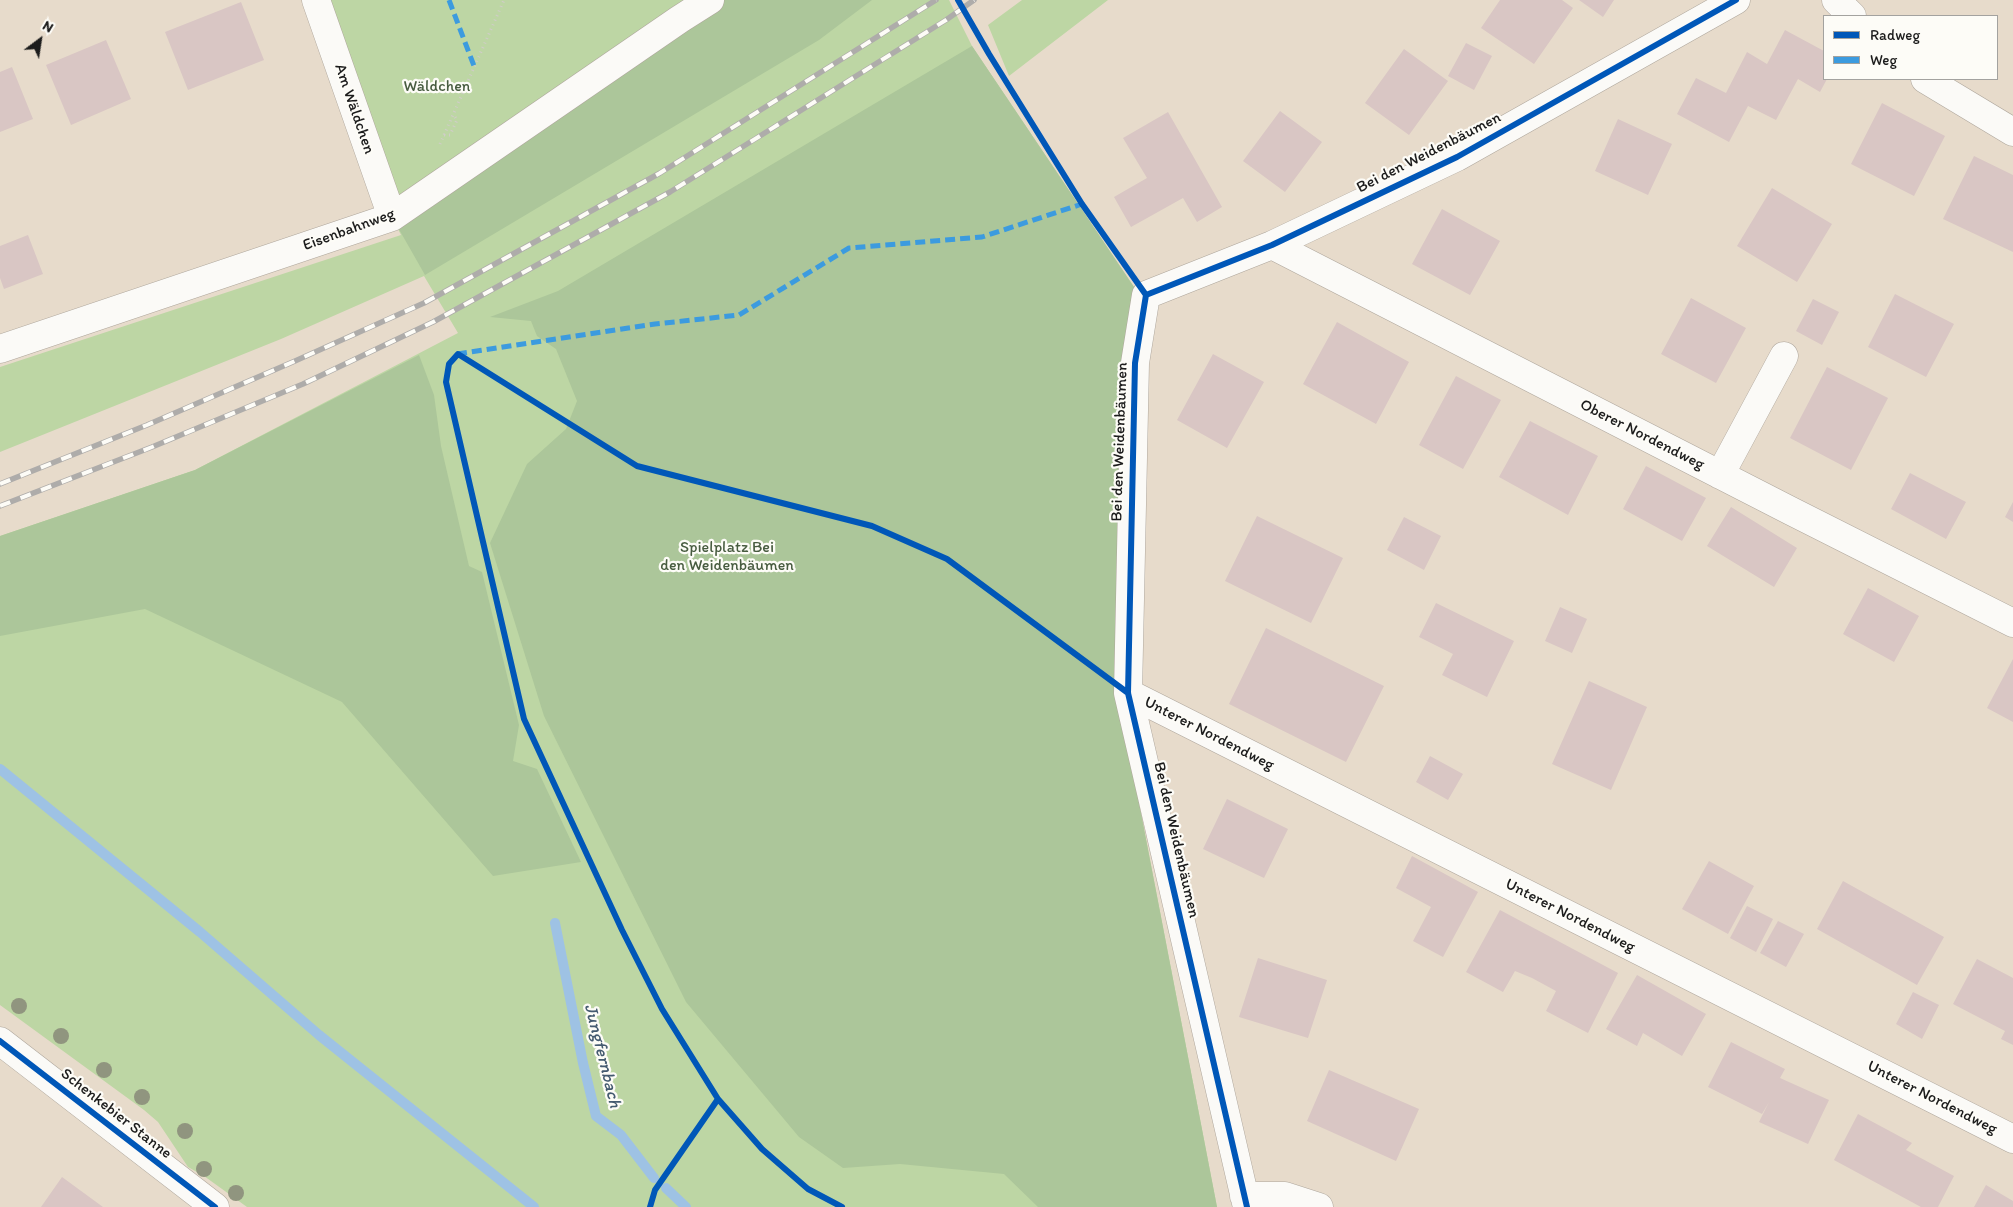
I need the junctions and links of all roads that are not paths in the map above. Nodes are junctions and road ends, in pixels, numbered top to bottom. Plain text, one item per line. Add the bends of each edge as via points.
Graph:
1 (316, 0) edge
2 (710, 0) edge
3 (1736, 0) edge
4 (1836, 0) edge
5 (1851, 15) edge
6 (1927, 80) edge
7 (2013, 132) edge
8 (392, 217) junction
9 (1272, 245) junction
10 (0, 350) edge
11 (1784, 356) dead end
12 (1720, 475) junction
13 (2013, 623) edge
14 (1128, 693) junction
15 (0, 1041) edge
16 (2013, 1138) edge
17 (1245, 1201) edge
18 (215, 1207) edge
19 (1319, 1207) edge

1 - 8 street, Am Wäldchen
2 - 8 street, Eisenbahnweg
3 - 9 street, Bei den Weidenbäumen via 1457,157
4 - 5 street
6 - 7 street
8 - 10 street, Eisenbahnweg
9 - 12 street, Oberer Nordendweg
9 - 14 street, Bei den Weidenbäumen via 1146,295 1135,362
11 - 12 street
12 - 13 street, Oberer Nordendweg
14 - 16 street, Unterer Nordendweg
14 - 17 street, Bei den Weidenbäumen
15 - 18 street, Schenkebier Stanne
17 - 19 street via 1285,1196

